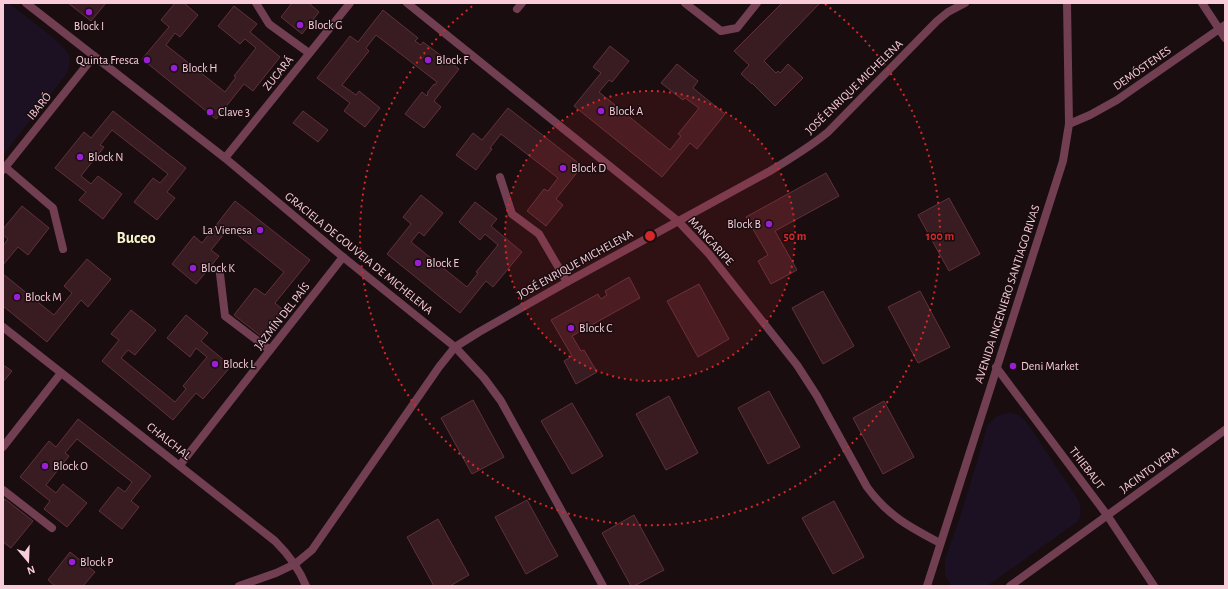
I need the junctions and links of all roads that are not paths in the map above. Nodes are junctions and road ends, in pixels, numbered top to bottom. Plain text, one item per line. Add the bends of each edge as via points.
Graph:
1 (26, 3) edge
2 (256, 3) edge
3 (350, 3) edge
4 (407, 3) edge
5 (685, 3) edge
6 (758, 3) edge
7 (965, 3) edge
8 (1066, 3) edge
9 (1202, 3) edge
10 (1222, 27) edge
11 (1225, 38) edge
12 (309, 54) junction
13 (94, 56) junction
14 (1069, 124) junction
15 (225, 158) junction
16 (4, 168) edge
17 (500, 177) dead end
18 (678, 221) junction
19 (63, 249) dead end
20 (343, 257) junction
21 (220, 274) dead end
22 (567, 282) junction
23 (3, 327) edge
24 (455, 347) junction
25 (270, 350) junction
26 (996, 366) junction
27 (61, 373) junction
28 (1225, 430) edge
29 (3, 447) edge
30 (180, 465) junction
31 (3, 490) edge
32 (1107, 515) junction
33 (52, 528) dead end
34 (940, 543) junction
35 (295, 564) junction
36 (239, 586) edge
37 (306, 586) edge
38 (603, 586) edge
39 (927, 586) edge
40 (1010, 586) edge
41 (1154, 586) edge

1 - 13 street, GRACIELA DE GOUVEIA DE MICHELENA
2 - 12 street via 269,24
3 - 12 street, ZUCARÁ
4 - 18 street, MANGARIPE
5 - 6 street via 721,31 737,28
7 - 18 street, JOSÉ ENRIQUE MICHELENA via 937,21 817,141 790,160
8 - 14 street, AVENIDA INGENIERO SANTIAGO RIVAS
9 - 10 street
10 - 11 street
10 - 14 street, DEMÓSTENES via 1117,100
12 - 15 street, ZUCARÁ
13 - 15 street, GRACIELA DE GOUVEIA DE MICHELENA
13 - 16 street, IBARÓ
14 - 26 street, AVENIDA INGENIERO SANTIAGO RIVAS via 1063,160
15 - 20 street, GRACIELA DE GOUVEIA DE MICHELENA
16 - 19 street via 53,208
17 - 22 street via 512,214 539,234
18 - 22 street, JOSÉ ENRIQUE MICHELENA
18 - 34 street, MANGARIPE via 710,254 797,365 877,501 911,528
20 - 24 street, GRACIELA DE GOUVEIA DE MICHELENA
20 - 25 street, JAZMÍN DEL PAÍS
21 - 25 street via 225,316
22 - 24 street, JOSÉ ENRIQUE MICHELENA
23 - 27 street, CHALCHAL
24 - 35 street, JOSÉ ENRIQUE MICHELENA via 312,550
24 - 38 street, GRACIELA DE GOUVEIA DE MICHELENA via 501,401
25 - 30 street, JAZMÍN DEL PAÍS
26 - 32 street, THIEBAUT
26 - 34 street, AVENIDA INGENIERO SANTIAGO RIVAS
27 - 29 street
27 - 30 street, CHALCHAL
28 - 32 street, JACINTO VERA
30 - 35 street, CHALCHAL via 275,541
31 - 33 street
32 - 40 street, JACINTO VERA
32 - 41 street, THIEBAUT
34 - 39 street, AVENIDA INGENIERO SANTIAGO RIVAS
35 - 36 street, JOSÉ ENRIQUE MICHELENA
35 - 37 street, CHALCHAL

